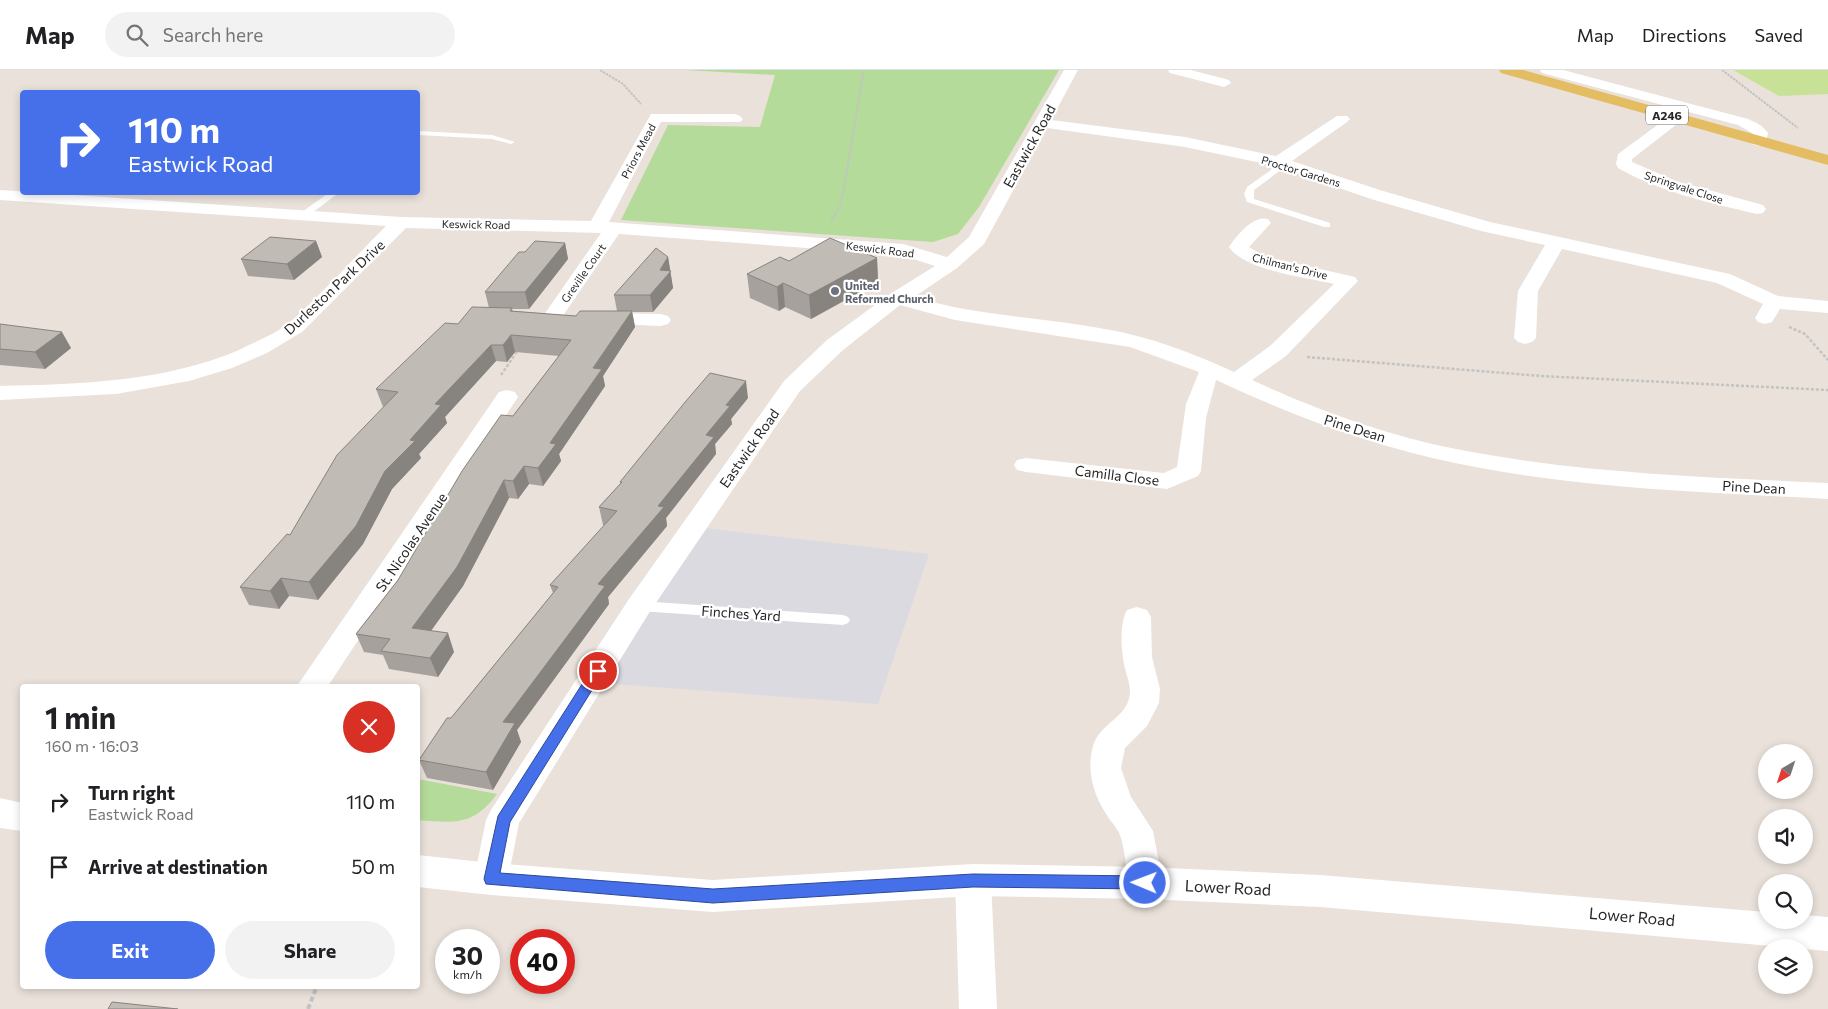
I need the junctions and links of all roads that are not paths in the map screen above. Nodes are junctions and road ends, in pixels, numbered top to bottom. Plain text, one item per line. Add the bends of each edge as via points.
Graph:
1 (1071, 70) edge
2 (1175, 70) edge
3 (1506, 70) edge
4 (1547, 70) edge
5 (1224, 83) dead end
6 (1676, 118) junction
7 (735, 119) dead end
8 (1342, 119) dead end
9 (1042, 123) junction
10 (420, 133) edge
11 (1758, 141) junction
12 (511, 142) dead end
13 (1828, 160) edge
14 (1282, 163) junction
15 (0, 195) edge
16 (332, 195) edge
17 (1757, 209) dead end
18 (302, 216) junction
19 (401, 222) junction
20 (1262, 223) dead end
21 (1327, 225) dead end
22 (606, 228) junction
23 (1555, 244) junction
24 (950, 264) junction
25 (897, 298) junction
26 (1828, 307) edge
27 (1770, 310) joint
28 (661, 320) dead end
29 (1525, 338) dead end
30 (1212, 369) junction
31 (1236, 381) junction
32 (0, 393) edge
33 (507, 397) road end
34 (1026, 465) dead end
35 (1828, 491) edge
36 (639, 606) junction
37 (1137, 617) dead end
38 (843, 620) dead end
39 (313, 684) edge
40 (0, 813) edge
41 (20, 817) edge
42 (420, 871) edge
43 (491, 879) junction
44 (973, 880) junction
45 (1145, 883) junction
46 (1828, 934) edge
47 (978, 1009) edge

1 - 9 street, Eastwick Road
2 - 5 street
3 - 6 main road, A246
4 - 11 street via 1743,122 1760,133
6 - 11 main road, A246
6 - 17 street, Springvale Close via 1624,157 1624,164 1673,185
7 - 22 street, Priors Mead via 656,117
8 - 14 street
9 - 14 street, Proctor Gardens via 1185,142
9 - 24 street, Eastwick Road via 977,240
10 - 12 lane via 492,136
11 - 13 main road, A246
14 - 21 lane via 1250,189 1250,200
14 - 23 street, Proctor Gardens via 1427,211
15 - 18 street, Keswick Road
16 - 18 lane
18 - 19 street, Keswick Road
19 - 22 street, Keswick Road
19 - 32 street, Durleston Park Drive via 295,328 244,356 177,380 133,387
20 - 31 street, Chilman's Drive via 1238,247 1244,254 1258,260 1355,274 1278,351
22 - 24 street, Keswick Road via 903,250
22 - 28 street, Greville Court via 559,319
23 - 27 street, Proctor Gardens via 1723,278
23 - 29 street via 1528,291
24 - 25 street, Eastwick Road
25 - 30 street, Pine Dean via 932,310 1133,341
25 - 36 street, Eastwick Road via 835,345 792,386
26 - 27 street, Proctor Gardens
30 - 31 street, Pine Dean
30 - 34 street, Camilla Close via 1203,381 1189,471 1167,481
31 - 35 street, Pine Dean via 1308,413 1459,457 1653,481
33 - 39 street, St. Nicolas Avenue
36 - 38 lane, Finches Yard
36 - 43 street, Eastwick Road via 503,820
37 - 45 street via 1138,657 1146,689 1144,703 1136,718 1110,743 1105,768 1116,802 1136,831
40 - 41 street
42 - 43 street, Lower Road
43 - 44 street, Lower Road via 713,896
44 - 45 street, Lower Road
44 - 47 street
45 - 46 street, Lower Road via 1320,891

